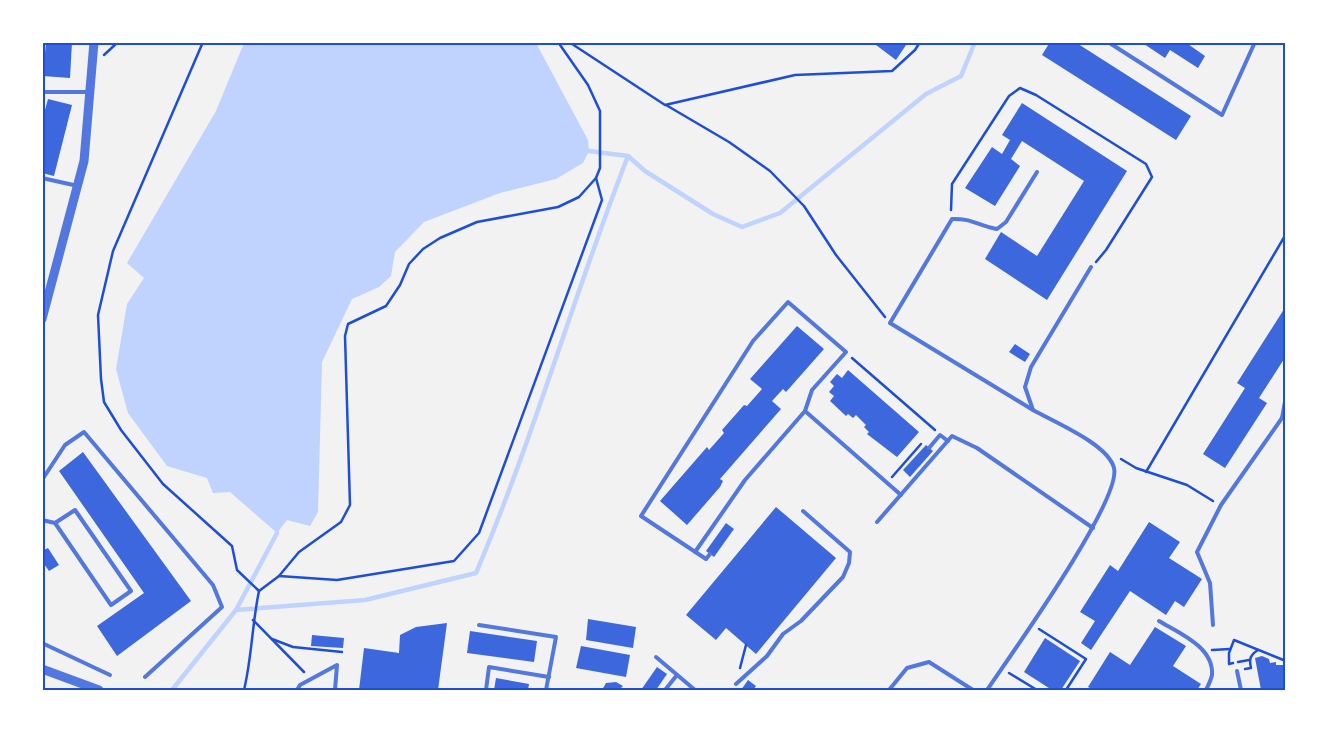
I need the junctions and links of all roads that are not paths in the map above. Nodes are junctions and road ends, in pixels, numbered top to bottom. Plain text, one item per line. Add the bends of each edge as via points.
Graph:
1 (94, 42) edge
2 (1108, 42) edge
3 (1255, 42) edge
4 (42, 92) edge
5 (90, 92) junction
6 (1037, 172) dead end
7 (42, 178) edge
8 (78, 186) junction
9 (1091, 267) road end
10 (45, 300) edge
11 (42, 319) edge
12 (1286, 396) edge
13 (1033, 410) junction
14 (805, 411) junction
15 (1284, 418) edge
16 (948, 441) junction
17 (929, 448) dead end
18 (42, 480) edge
19 (901, 495) junction
20 (803, 511) dead end
21 (42, 520) edge
22 (877, 522) dead end
23 (55, 523) junction
24 (1094, 528) junction
25 (695, 552) junction
26 (710, 554) dead end
27 (1159, 621) dead end
28 (479, 625) dead end
29 (1213, 625) dead end
30 (42, 643) edge
31 (656, 657) dead end
32 (42, 669) edge
33 (1237, 671) road end
34 (110, 675) dead end
35 (677, 675) junction
36 (145, 677) dead end
37 (549, 677) junction
38 (736, 684) road end
39 (99, 690) edge
40 (297, 690) edge
41 (335, 690) edge
42 (486, 690) edge
43 (546, 690) edge
44 (665, 690) edge
45 (695, 690) edge
46 (889, 690) edge
47 (973, 690) edge
48 (987, 690) edge
49 (1206, 690) edge
50 (1241, 690) edge

1 - 5 street
2 - 3 lane via 1222,114
4 - 5 lane
5 - 8 street via 84,161
6 - 13 lane via 1006,222 997,229 966,218 952,219 890,323
7 - 8 lane
8 - 10 street
9 - 13 lane via 1031,367 1024,387
10 - 11 street
12 - 15 lane
13 - 24 lane via 1100,448 1110,460 1115,470 1113,486
14 - 19 lane
14 - 25 lane via 745,480
14 - 25 lane via 812,390 846,352 788,302 753,341 641,516
15 - 29 lane via 1221,506 1197,552 1210,583
16 - 17 lane via 940,435
16 - 19 lane
16 - 24 lane via 952,436 977,448
18 - 36 lane via 65,445 84,432 212,585 222,607
19 - 22 lane
20 - 38 lane via 850,552 849,563 843,577
21 - 23 lane
23 - 23 lane via 75,510 131,591 111,605
24 - 48 lane
25 - 26 lane via 706,559
27 - 49 lane via 1194,643 1209,657 1212,675
28 - 37 lane via 556,637
30 - 34 lane
31 - 35 lane
32 - 39 street
33 - 50 lane
35 - 44 lane
35 - 45 lane
37 - 42 lane via 489,667
37 - 43 lane
40 - 41 lane via 300,685 337,665
46 - 47 lane via 906,668 929,662

